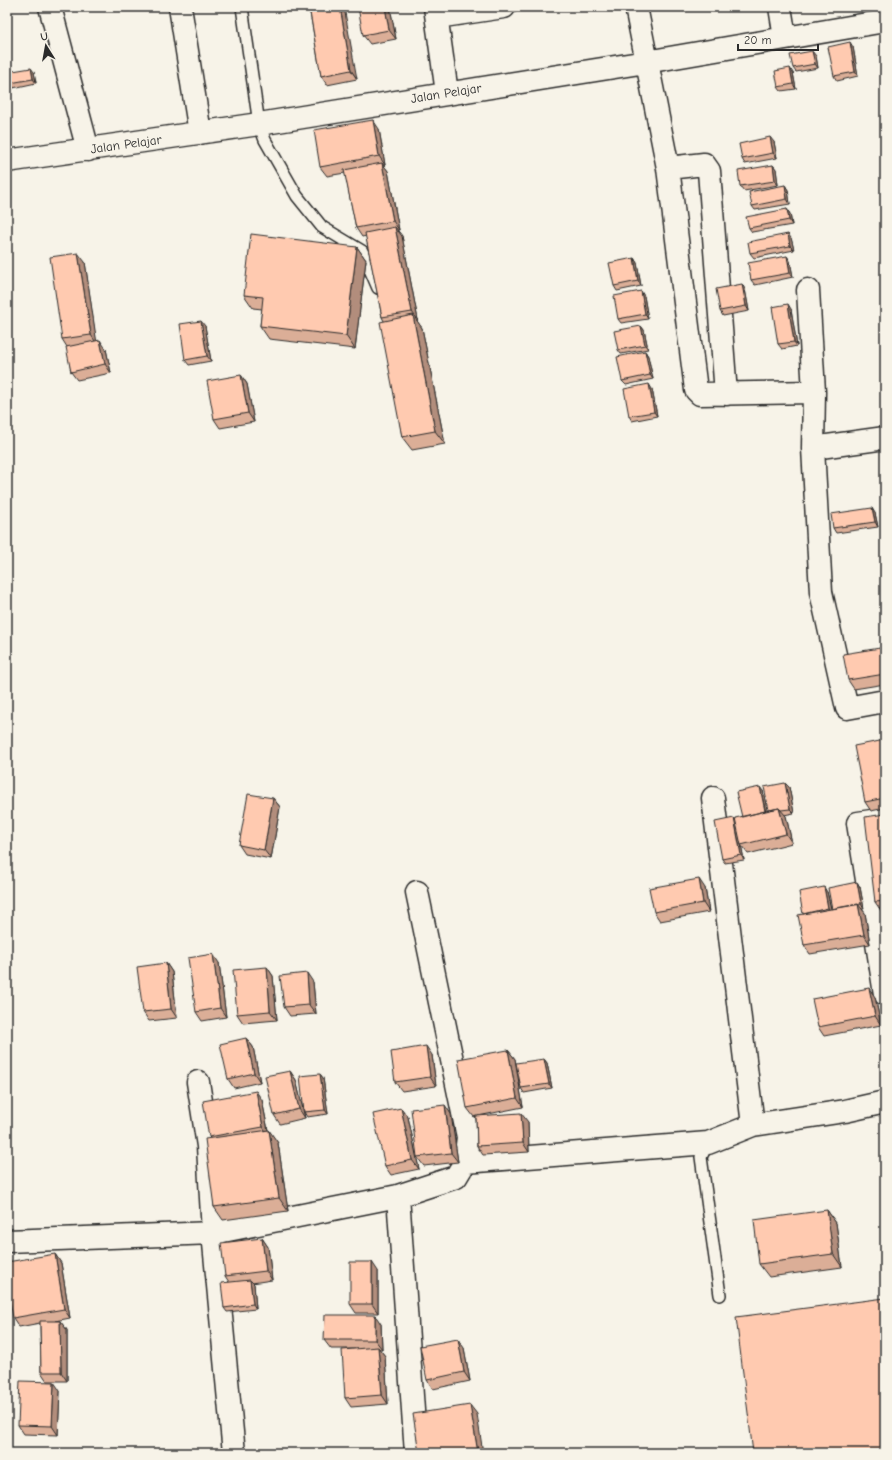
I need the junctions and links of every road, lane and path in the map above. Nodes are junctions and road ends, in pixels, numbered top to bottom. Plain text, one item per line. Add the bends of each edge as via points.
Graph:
1 (50, 7) edge
2 (180, 7) edge
3 (242, 7) edge
4 (504, 7) edge
5 (636, 7) edge
6 (780, 7) edge
7 (436, 12) edge
8 (885, 21) edge
9 (785, 38) junction
10 (646, 62) junction
11 (447, 93) junction
12 (259, 124) junction
13 (200, 133) junction
14 (88, 150) junction
15 (7, 161) edge
16 (668, 168) junction
17 (808, 290) dead end
18 (380, 302) edge
19 (814, 392) junction
20 (726, 394) junction
21 (885, 438) edge
22 (813, 448) junction
23 (885, 701) edge
24 (712, 798) dead end
25 (885, 819) edge
26 (417, 892) dead end
27 (885, 994) edge
28 (198, 1082) dead end
29 (885, 1102) edge
30 (753, 1125) junction
31 (708, 1143) junction
32 (465, 1162) junction
33 (398, 1196) junction
34 (213, 1233) junction
35 (7, 1241) edge
36 (720, 1295) dead end
37 (234, 1453) edge
38 (416, 1453) edge

1 - 14 street
2 - 13 street
3 - 12 lane
4 - 7 street
5 - 10 street
6 - 9 street
7 - 11 street
8 - 9 street, Jalan Pelajar
9 - 10 street, Jalan Pelajar
10 - 11 street, Jalan Pelajar
10 - 16 street
11 - 12 street, Jalan Pelajar
12 - 13 street, Jalan Pelajar
12 - 18 lane via 265,140 297,196 322,227 362,251 378,287
13 - 14 street, Jalan Pelajar
14 - 15 street, Jalan Pelajar
16 - 20 street via 696,390 700,394
16 - 20 street via 704,164 709,171
17 - 19 street
19 - 20 street
19 - 22 street
21 - 22 street
22 - 23 street via 821,592 847,708
24 - 30 street
25 - 27 street via 858,823
26 - 32 street via 468,1137
28 - 34 street via 208,1146
29 - 30 street via 845,1111
30 - 31 street
31 - 32 street
31 - 36 lane via 701,1157
32 - 33 street via 456,1177
33 - 34 street
33 - 38 street
34 - 35 street
34 - 37 street

